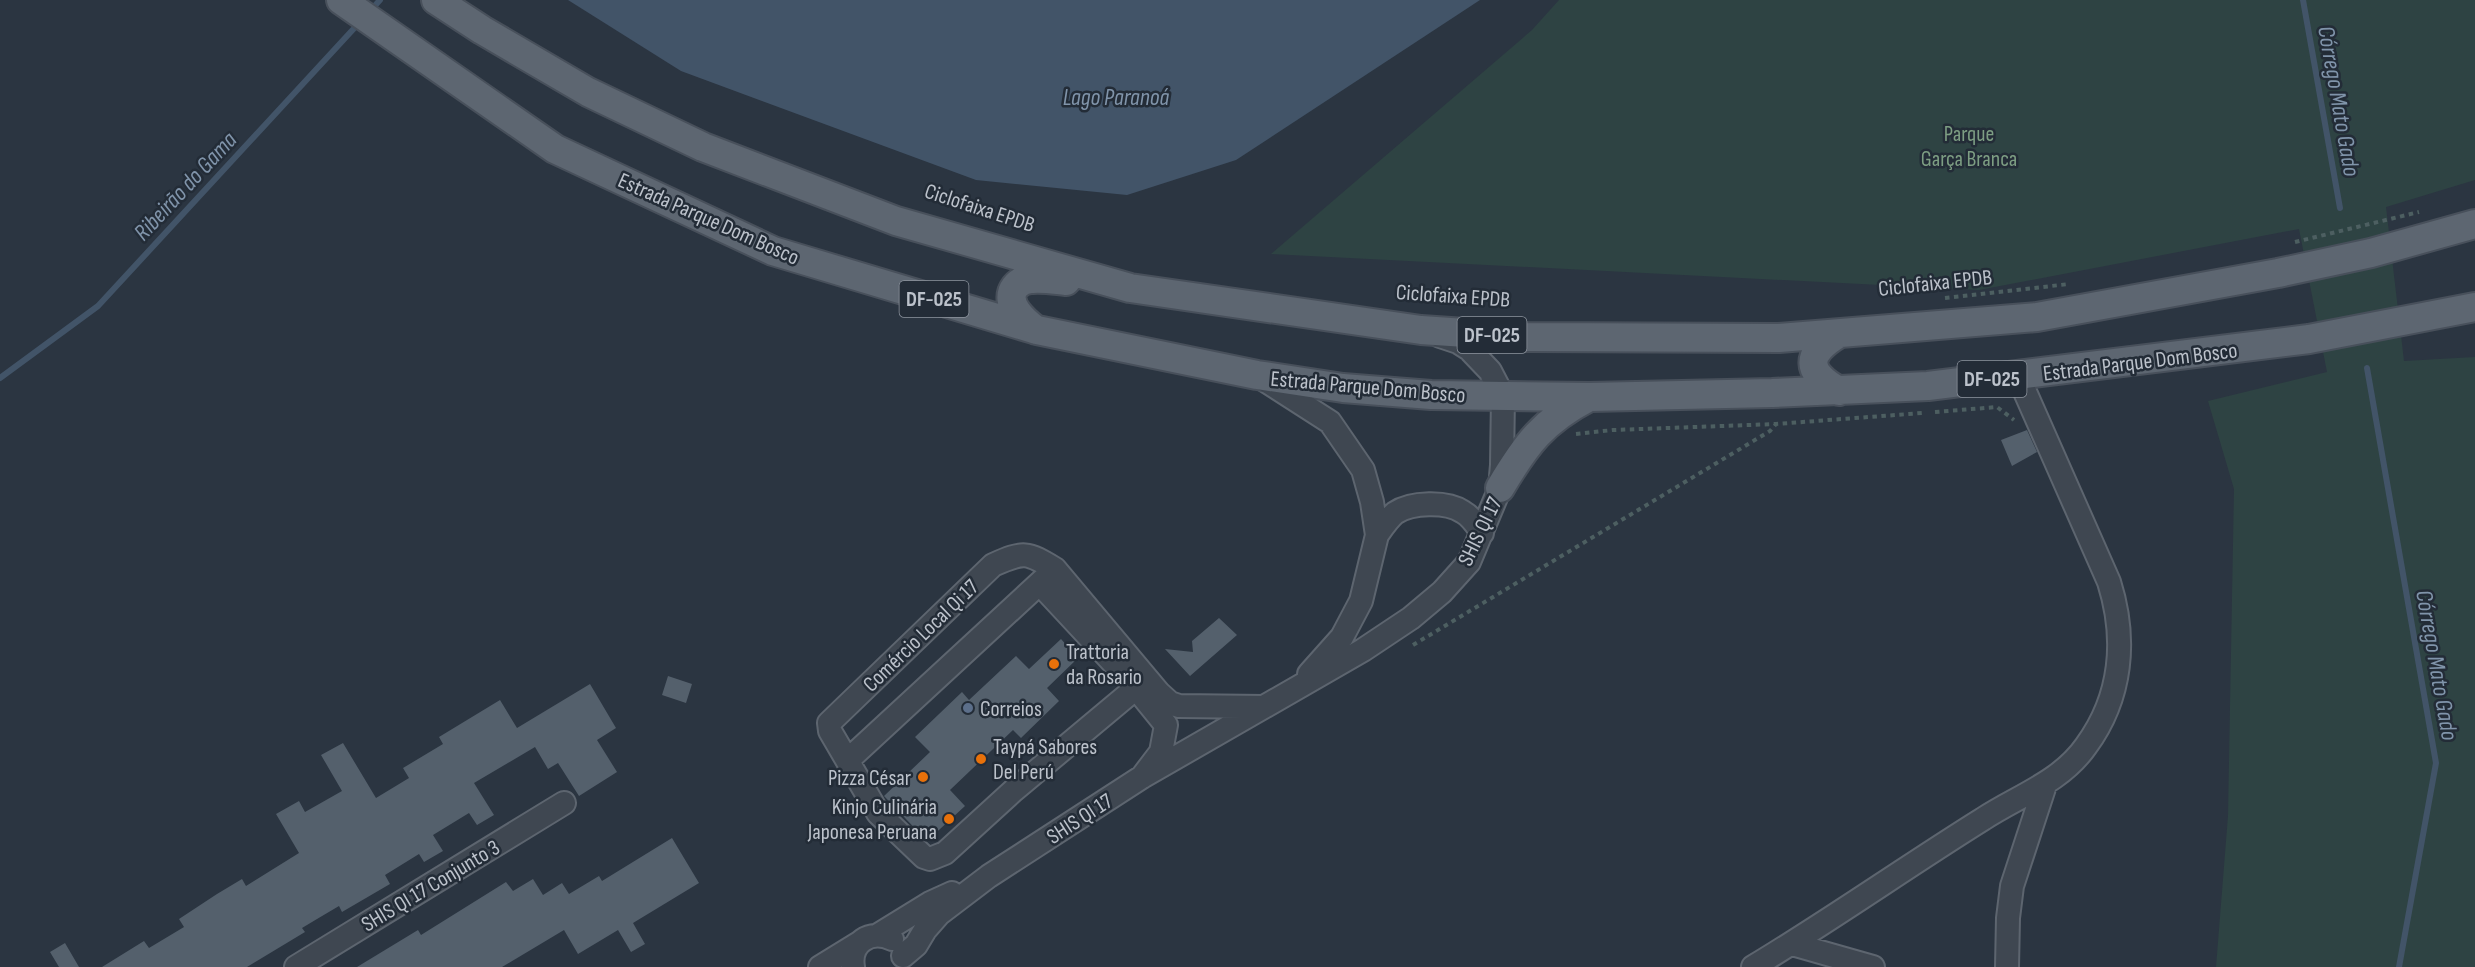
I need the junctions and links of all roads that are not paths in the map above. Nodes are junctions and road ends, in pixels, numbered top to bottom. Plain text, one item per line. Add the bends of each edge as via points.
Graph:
1 (341, 0) edge
2 (438, 1) edge
3 (2475, 224) edge
4 (1131, 288) junction
5 (2475, 307) edge
6 (1036, 330) junction
7 (1421, 330) junction
8 (1838, 334) junction
9 (1779, 338) junction
10 (1257, 375) junction
11 (2018, 376) junction
12 (1839, 391) junction
13 (1772, 393) junction
14 (1503, 396) junction
15 (1590, 397) junction
16 (1500, 488) junction
17 (1482, 534) junction
18 (1377, 536) junction
19 (1048, 577) junction
20 (1136, 688) junction
21 (1295, 690) junction
22 (1179, 706) junction
23 (1264, 707) junction
24 (1166, 725) junction
25 (1192, 748) junction
26 (848, 760) junction
27 (1142, 777) junction
28 (2045, 785) junction
29 (564, 803) dead end
30 (989, 876) junction
31 (869, 939) junction
32 (1792, 944) junction
33 (903, 963) edge
34 (296, 967) edge
35 (820, 967) edge
36 (853, 967) edge
37 (1753, 967) edge
38 (1873, 967) edge
39 (2007, 967) edge

1 - 6 main road, Estrada Parque Dom Bosco / DF-025 via 555,149 773,251
2 - 4 main road, DF-025 via 588,92 703,147 896,221
3 - 8 main road, DF-025 via 2371,253 2278,273 2037,317
4 - 6 main road via 1031,279 1019,283 1012,291 1012,304
4 - 7 main road, DF-025
5 - 11 main road, Estrada Parque Dom Bosco / DF-025 via 2309,339
6 - 10 main road, Estrada Parque Dom Bosco / DF-025
7 - 9 main road, DF-025 via 1536,338
7 - 14 street, SHIS QI 17 via 1469,349 1490,371
8 - 9 main road, DF-025
8 - 12 main road via 1822,344 1813,365 1821,379
9 - 13 main road via 1789,347 1795,372 1791,380
10 - 14 main road, Estrada Parque Dom Bosco / DF-025 via 1343,388
10 - 18 street, SHIS QI 17 via 1330,422 1346,443 1363,470
11 - 12 main road, Estrada Parque Dom Bosco / DF-025
11 - 28 street via 2118,608 2118,667 2113,698 2085,748
12 - 13 main road, Estrada Parque Dom Bosco / DF-025
13 - 15 main road, Estrada Parque Dom Bosco / DF-025
14 - 15 main road, Estrada Parque Dom Bosco / DF-025
14 - 16 street, SHIS QI 17
15 - 16 main road via 1562,411 1546,425 1528,444
16 - 17 street, SHIS QI 17
17 - 18 street via 1463,511 1448,506 1424,506 1406,507 1392,515
17 - 21 street, SHIS QI 17 via 1469,562 1411,618
18 - 21 street, SHIS QI 17 via 1361,601 1342,637
19 - 20 street, Comércio Local Qi 17
19 - 22 street, Comércio Local Qi 17 via 1159,693
19 - 26 street, Comércio Local Qi 17
19 - 26 street, Comércio Local Qi 17 via 1033,556 1016,555 993,565 831,720 830,731
20 - 24 street, Comércio Local Qi 17
20 - 26 street, Comércio Local Qi 17 via 937,858 924,857 878,813
21 - 23 street, SHIS QI 17
22 - 23 street
22 - 24 street
23 - 25 street, SHIS QI 17
24 - 25 street, Comércio Local Qi 17 via 1176,743
24 - 27 street via 1161,752
25 - 27 street, SHIS QI 17
27 - 30 street, SHIS QI 17
28 - 32 street via 1985,817
28 - 39 street via 2012,886
29 - 34 street, SHIS QI 17 Conjunto 3
30 - 31 street, SHIS QI 17 via 930,903
30 - 33 street, SHIS QI 17 via 939,914
31 - 33 street via 891,939 897,944
31 - 35 street, SHIS QI 17
31 - 36 street via 852,957
32 - 37 street
32 - 38 street

